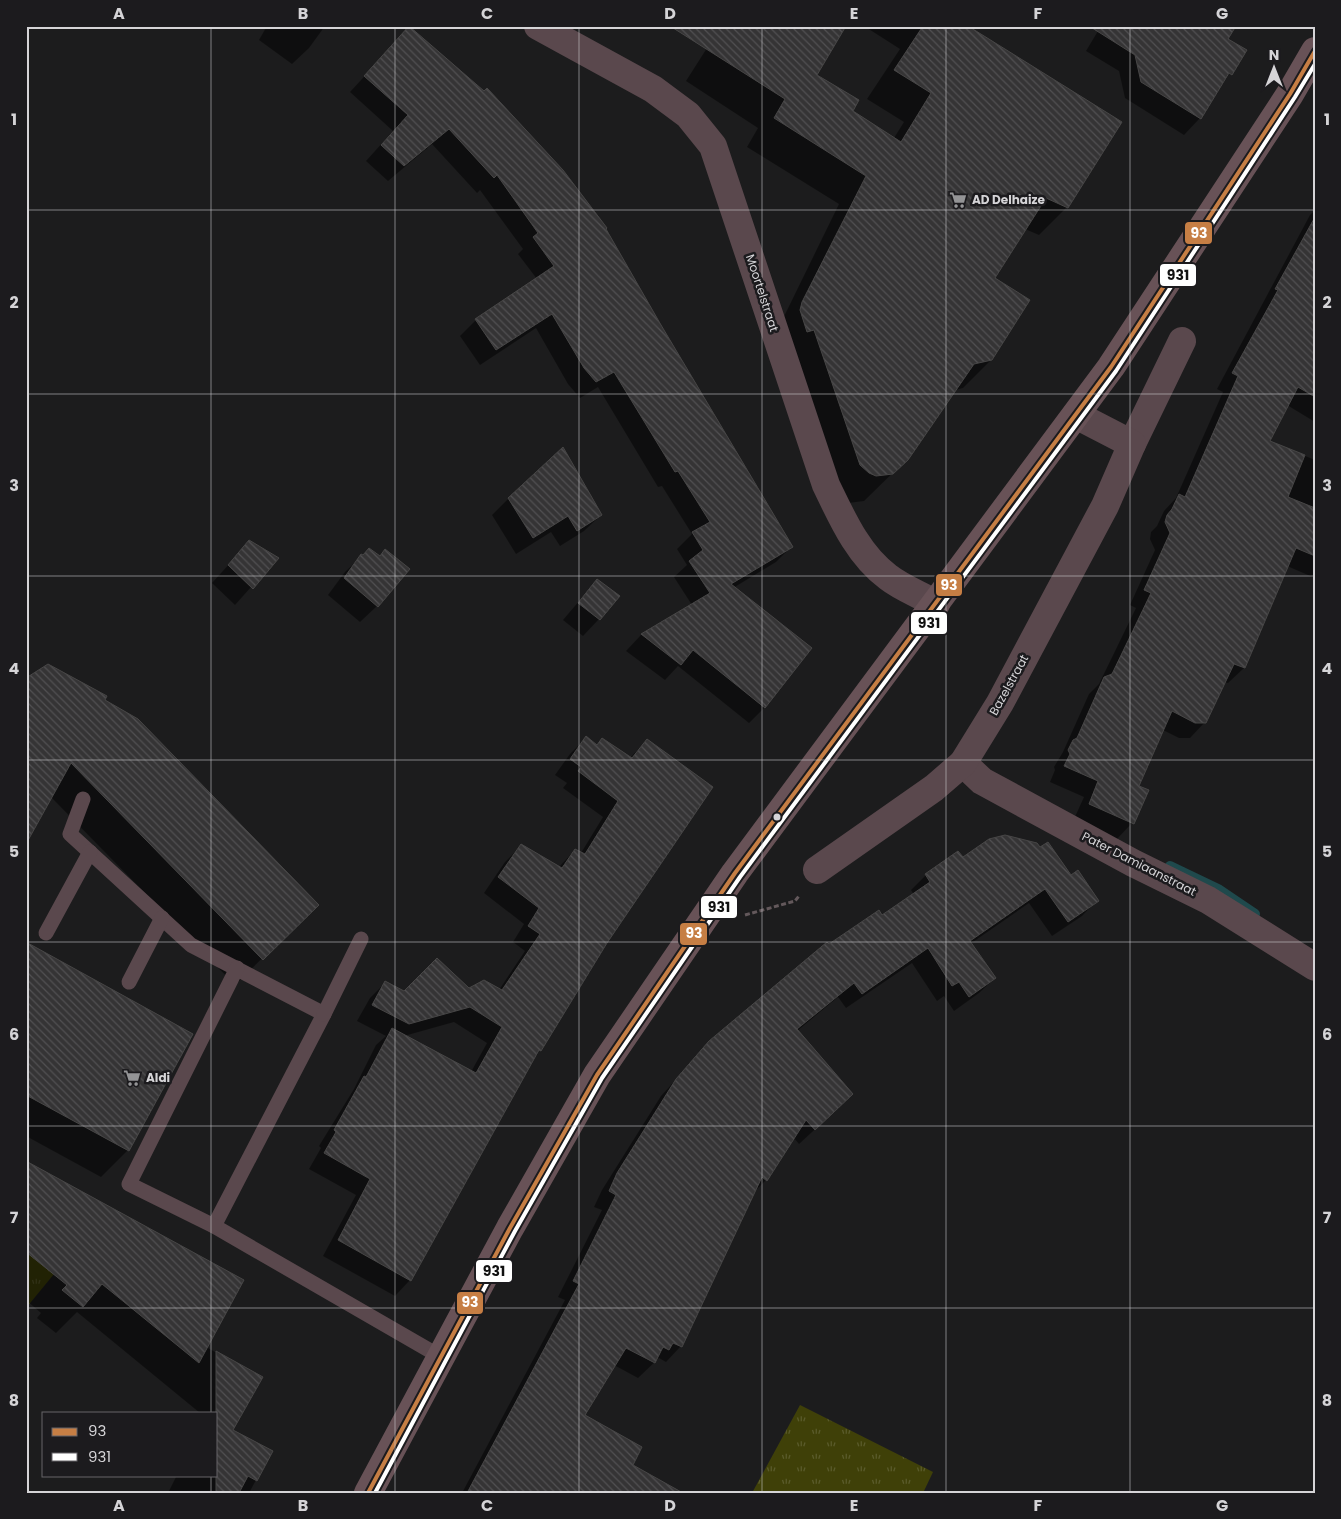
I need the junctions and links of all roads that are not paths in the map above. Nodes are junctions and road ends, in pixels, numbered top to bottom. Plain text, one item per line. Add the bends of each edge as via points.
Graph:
1 (538, 26) edge
2 (1315, 51) edge
3 (1182, 341) dead end
4 (1076, 414) junction
5 (1132, 444) junction
6 (936, 604) junction
7 (963, 763) junction
8 (83, 799) dead end
9 (90, 852) junction
10 (817, 870) road end
11 (162, 918) junction
12 (46, 933) dead end
13 (361, 939) dead end
14 (1315, 967) edge
15 (237, 968) junction
16 (129, 982) dead end
17 (324, 1014) junction
18 (214, 1226) junction
19 (441, 1357) junction
20 (368, 1493) edge

1 - 6 street, Moortelstraat via 654,89 688,115 713,146 826,485 849,532 877,569
2 - 4 main road via 1290,94
3 - 5 street, Bazelstraat
4 - 5 street
4 - 6 main road
5 - 7 street, Bazelstraat via 1091,532 1000,702
6 - 19 main road via 735,873 597,1075
7 - 10 street, Bazelstraat via 934,788
7 - 14 street, Pater Damiaanstraat via 982,781 1208,900
8 - 9 lane via 70,834
9 - 11 lane
9 - 12 lane
11 - 15 lane via 191,945
11 - 16 lane
13 - 17 lane
15 - 17 lane
15 - 18 lane via 129,1184
17 - 18 lane
18 - 19 lane
19 - 20 main road

